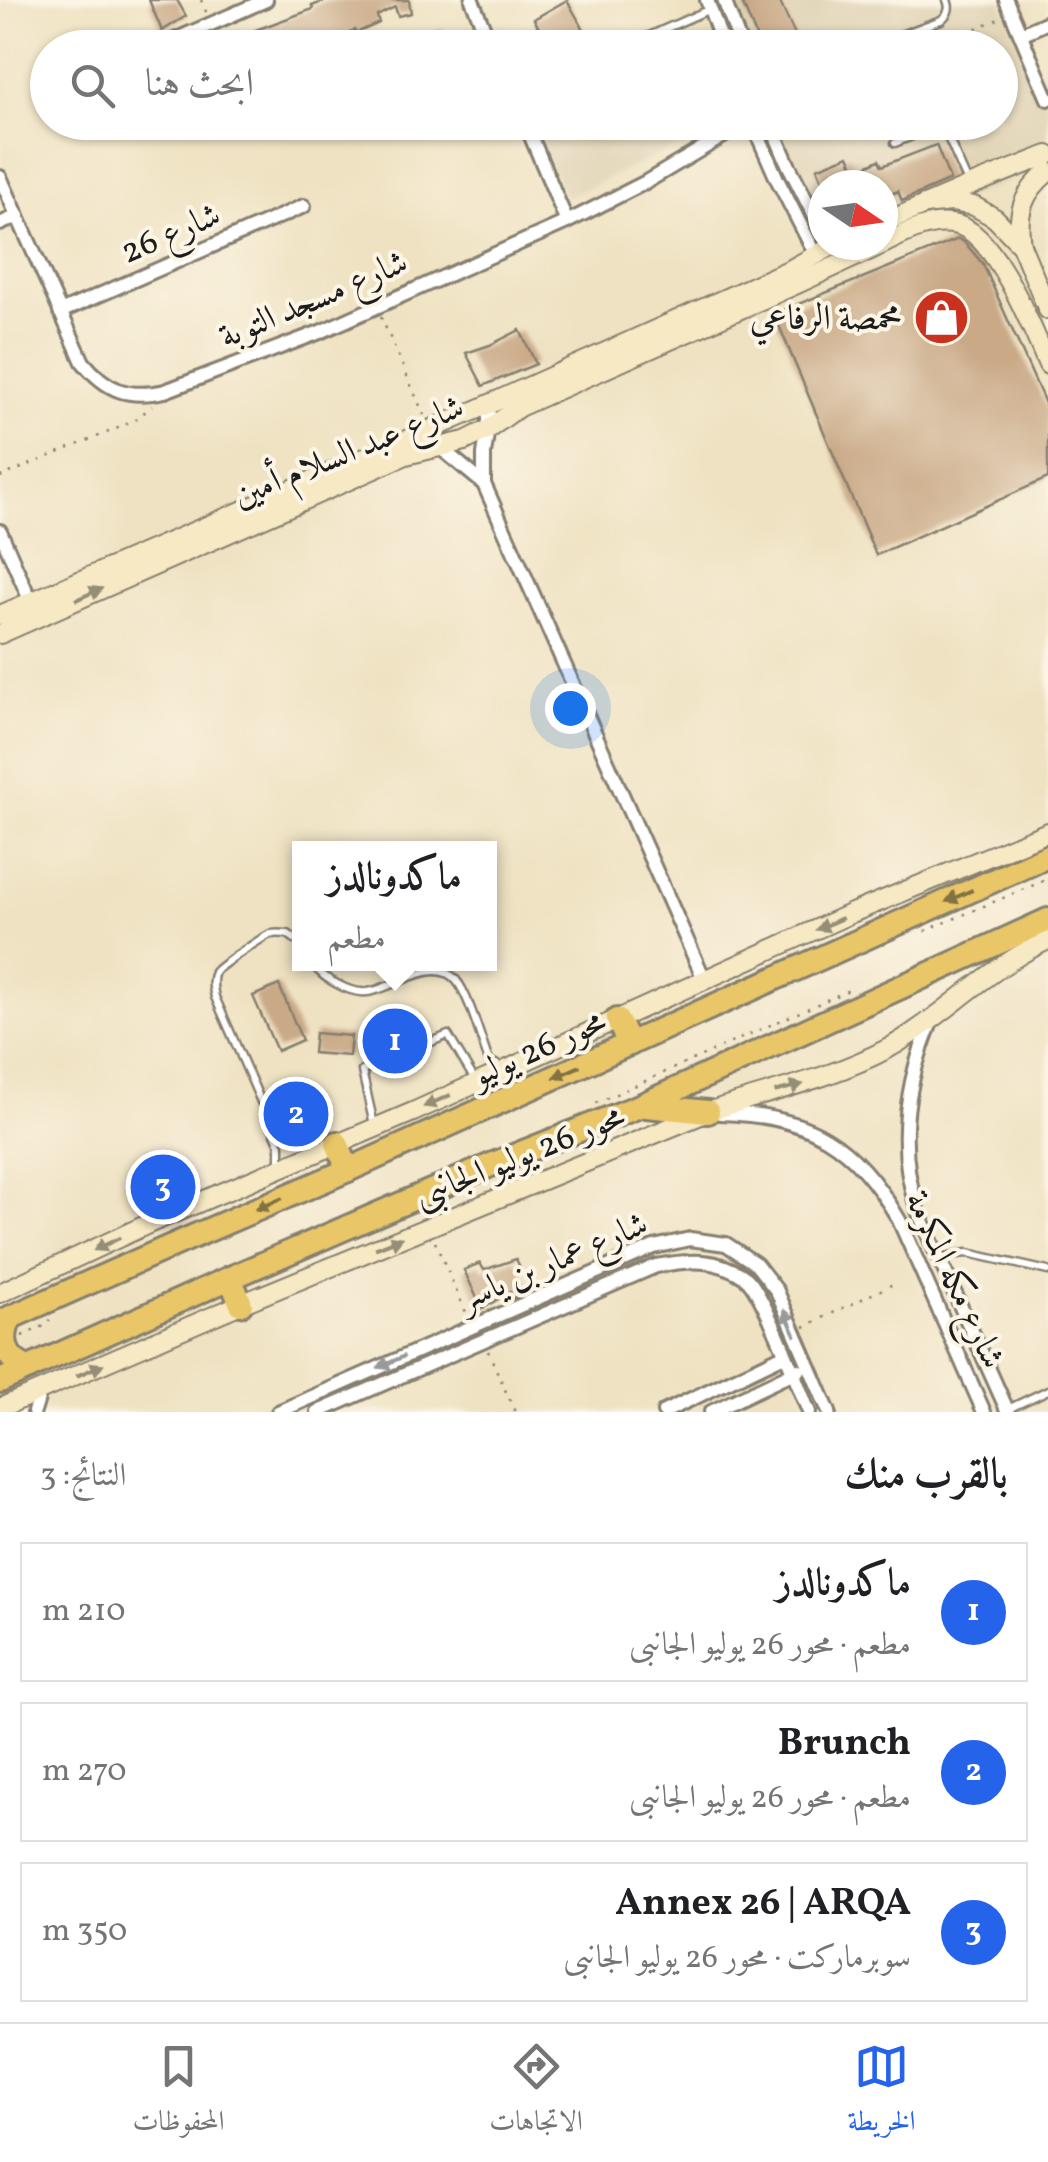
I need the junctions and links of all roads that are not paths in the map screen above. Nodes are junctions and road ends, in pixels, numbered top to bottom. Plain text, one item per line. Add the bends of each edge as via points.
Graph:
1 (266, 0) edge
2 (472, 0) edge
3 (724, 0) edge
4 (947, 0) edge
5 (709, 4) edge
6 (1009, 7) edge
7 (1048, 22) edge
8 (197, 30) edge
9 (484, 30) edge
10 (658, 30) edge
11 (718, 30) edge
12 (735, 30) edge
13 (914, 30) edge
14 (1021, 34) junction
15 (1048, 99) edge
16 (533, 140) edge
17 (719, 140) edge
18 (759, 140) edge
19 (778, 140) edge
20 (903, 140) edge
21 (951, 140) edge
22 (895, 143) dead end
23 (1048, 155) edge
24 (1048, 172) edge
25 (0, 177) edge
26 (969, 186) junction
27 (808, 204) edge
28 (924, 205) junction
29 (304, 206) dead end
30 (18, 216) junction
31 (898, 217) edge
32 (808, 220) edge
33 (567, 222) junction
34 (0, 224) edge
35 (898, 237) edge
36 (1021, 245) junction
37 (808, 258) edge
38 (848, 260) edge
39 (1048, 310) edge
40 (60, 312) junction
41 (1048, 365) edge
42 (483, 407) junction
43 (433, 428) junction
44 (487, 430) junction
45 (442, 447) junction
46 (484, 484) junction
47 (0, 531) edge
48 (202, 536) junction
49 (31, 602) junction
50 (0, 615) edge
51 (0, 634) edge
52 (1048, 832) edge
53 (1048, 856) edge
54 (1048, 920) edge
55 (292, 937) edge
56 (1048, 940) edge
57 (318, 971) edge
58 (705, 982) junction
59 (618, 1020) junction
60 (932, 1020) junction
61 (630, 1044) junction
62 (511, 1068) junction
63 (476, 1083) junction
64 (642, 1105) junction
65 (708, 1112) junction
66 (374, 1128) junction
67 (337, 1144) junction
68 (280, 1168) junction
69 (348, 1170) junction
70 (626, 1259) junction
71 (941, 1261) junction
72 (922, 1270) junction
73 (1048, 1271) edge
74 (633, 1276) junction
75 (230, 1278) junction
76 (0, 1293) edge
77 (241, 1304) junction
78 (474, 1326) junction
79 (8, 1327) edge
80 (975, 1339) junction
81 (483, 1340) junction
82 (956, 1349) junction
83 (784, 1355) junction
84 (808, 1365) junction
85 (29, 1368) junction
86 (792, 1373) junction
87 (0, 1381) edge
88 (1048, 1390) edge
89 (40, 1392) junction
90 (316, 1395) junction
91 (1004, 1405) edge
92 (0, 1408) edge
93 (984, 1409) edge
94 (320, 1411) edge
95 (34, 1412) edge
96 (278, 1412) edge
97 (664, 1412) edge
98 (711, 1412) edge
99 (809, 1412) edge
100 (829, 1412) edge

1 - 8 street
2 - 9 street
3 - 12 street
4 - 13 lane via 948,14
5 - 10 lane
5 - 11 street
6 - 14 street
7 - 14 street
14 - 15 street
16 - 33 street
17 - 33 street, شارع مسجد التوبة
18 - 32 street
19 - 27 street
20 - 22 lane
21 - 26 lane
23 - 26 street
24 - 36 street via 1022,206
25 - 30 street, شارع مسجد التوبة
26 - 28 street
28 - 31 street
28 - 36 street via 974,206
29 - 40 street, شارع 26
30 - 34 street
30 - 40 street, شارع مسجد التوبة
33 - 40 street, شارع مسجد التوبة via 320,332 165,392 128,394 95,377
35 - 41 street, شارع عبد السلام أمين via 942,223 980,238
36 - 39 street
37 - 42 street, شارع عبد السلام أمين
38 - 44 street, شارع عبد السلام أمين via 519,408
42 - 43 street, شارع عبد السلام أمين
42 - 44 street
43 - 45 street via 432,438
43 - 48 street, شارع عبد السلام أمين
44 - 45 street, شارع عبد السلام أمين
44 - 46 street
45 - 46 street
45 - 48 street, شارع عبد السلام أمين
46 - 58 street
47 - 49 street
48 - 49 street, شارع عبد السلام أمين
51 -> 48 street, شارع عبد السلام أمين
49 - 50 street, شارع عبد السلام أمين
52 -> 58 street
53 -> 61 highway, محور 26 يوليو
54 - 64 highway
55 - 68 lane via 270,934 224,963 212,982 280,1145
56 - 60 street, محور 26 يوليو الجانبى via 1000,966
57 - 62 lane via 365,992 421,972 447,973 463,992 489,1060
58 - 59 street
59 - 61 highway
59 - 62 street
65 -> 60 street, محور 26 يوليو الجانبى via 836,1073
60 - 71 street, شارع مكه المكرمة via 912,1079 906,1136 912,1190
61 -> 69 highway, محور 26 يوليو
62 - 63 street
63 -> 66 street
63 - 66 lane via 448,1036 362,1071
64 - 65 highway
64 - 75 highway
65 - 72 street, شارع مكه المكرمة via 777,1118 838,1145 883,1192
77 -> 65 street, محور 26 يوليو الجانبى
66 - 67 street
67 - 68 street
67 - 69 highway
68 -> 76 street
69 -> 79 highway, محور 26 يوليو
70 - 74 street
70 - 78 street, شارع عمار بن ياسر
84 -> 70 street, شارع عمار بن ياسر via 777,1291 756,1264 726,1244 690,1239
71 - 72 street
71 - 73 lane via 968,1253
71 - 80 street, شارع مكه المكرمة
72 - 82 street, شارع مكه المكرمة
74 - 81 street, شارع عمار بن ياسر
74 - 83 street, شارع عمار بن ياسر via 688,1260 720,1264 749,1280
75 - 77 highway
75 - 85 highway
89 -> 77 street, محور 26 يوليو الجانبى
78 - 81 street via 470,1336
78 -> 90 street, شارع عمار بن ياسر
79 - 85 highway via 6,1352
80 - 82 street
80 - 91 street, شارع مكه المكرمة
81 - 94 street, شارع عمار بن ياسر
82 - 93 street, شارع مكه المكرمة
83 - 86 street, شارع عمار بن ياسر
83 - 97 street
84 - 86 street
84 - 100 street, شارع عمار بن ياسر
85 - 87 highway
86 - 98 street
86 - 99 street, شارع عمار بن ياسر
88 - 91 lane
89 - 92 street, محور 26 يوليو الجانبى
89 - 95 street
90 - 94 street
90 - 96 street, شارع عمار بن ياسر
91 - 93 street

